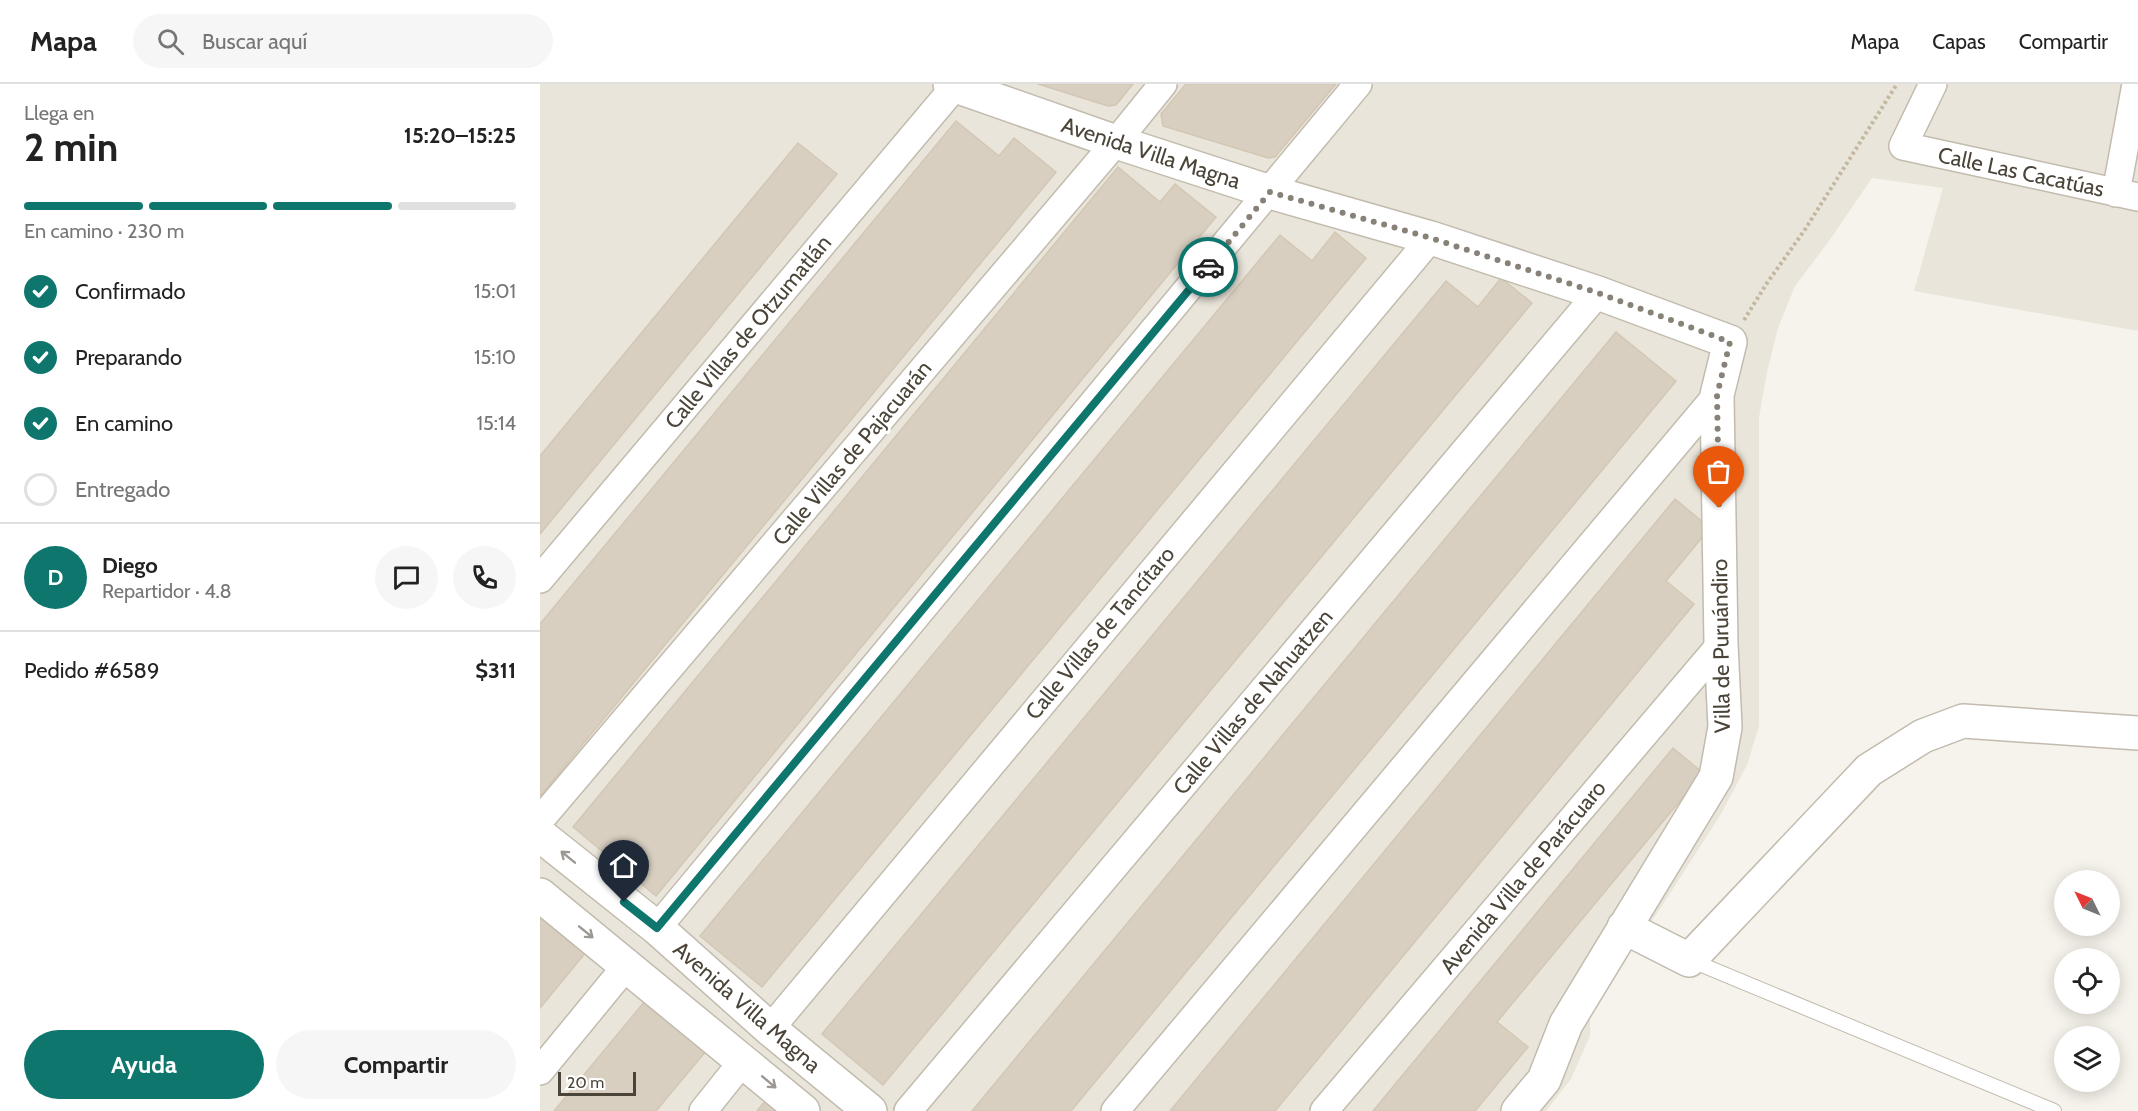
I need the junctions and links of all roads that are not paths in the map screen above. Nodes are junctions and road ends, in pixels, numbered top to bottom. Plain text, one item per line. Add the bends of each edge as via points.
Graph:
1 (1163, 84) edge
2 (1358, 84) edge
3 (1933, 84) edge
4 (2136, 84) edge
5 (954, 85) edge
6 (1116, 142) junction
7 (1270, 192) junction
8 (2127, 195) edge
9 (1431, 238) junction
10 (1598, 293) junction
11 (1730, 342) joint
12 (1717, 395) junction
13 (540, 579) edge
14 (1721, 644) junction
15 (2138, 733) edge
16 (540, 820) edge
17 (540, 835) edge
18 (540, 895) edge
19 (1624, 927) junction
20 (657, 928) junction
21 (1689, 960) junction
22 (627, 965) junction
23 (770, 1029) junction
24 (743, 1061) junction
25 (540, 1071) edge
26 (703, 1111) edge
27 (803, 1111) edge
28 (870, 1111) edge
29 (908, 1111) edge
30 (1115, 1111) edge
31 (1324, 1111) edge
32 (1518, 1111) edge
33 (2054, 1111) edge

1 - 6 street, Calle Villas de Pajacuarán
2 - 7 street
3 - 8 street, Calle Las Cacatúas via 1903,146
4 - 8 street
5 - 6 street, Avenida Villa Magna
5 - 13 street, Calle Villas de Otzumatlán
6 - 7 street, Avenida Villa Magna
6 - 16 street, Calle Villas de Pajacuarán
7 - 9 street, Avenida Villa Magna
7 - 20 street
9 - 10 street, Avenida Villa Magna
9 - 23 street, Calle Villas de Tancítaro
10 - 11 street, Avenida Villa Magna
10 - 29 street, Calle Villas de Nahuatzen
11 - 12 street, Villa de Puruándiro
12 - 14 street, Villa de Puruándiro
12 - 30 street
14 - 19 street, Villa de Puruándiro via 1725,727 1716,777
14 - 31 street, Avenida Villa de Parácuaro
15 - 21 street via 1963,721 1923,736 1869,770
20 -> 17 street, Avenida Villa Magna
18 -> 22 street, Avenida Villa Magna
19 - 21 street
19 - 32 street, Villa de Puruándiro via 1566,1024 1544,1080
20 - 23 street, Avenida Villa Magna
21 - 33 lane
22 - 24 street, Avenida Villa Magna
22 - 25 street
23 - 28 street, Avenida Villa Magna
24 - 26 street
24 -> 27 street, Avenida Villa Magna

